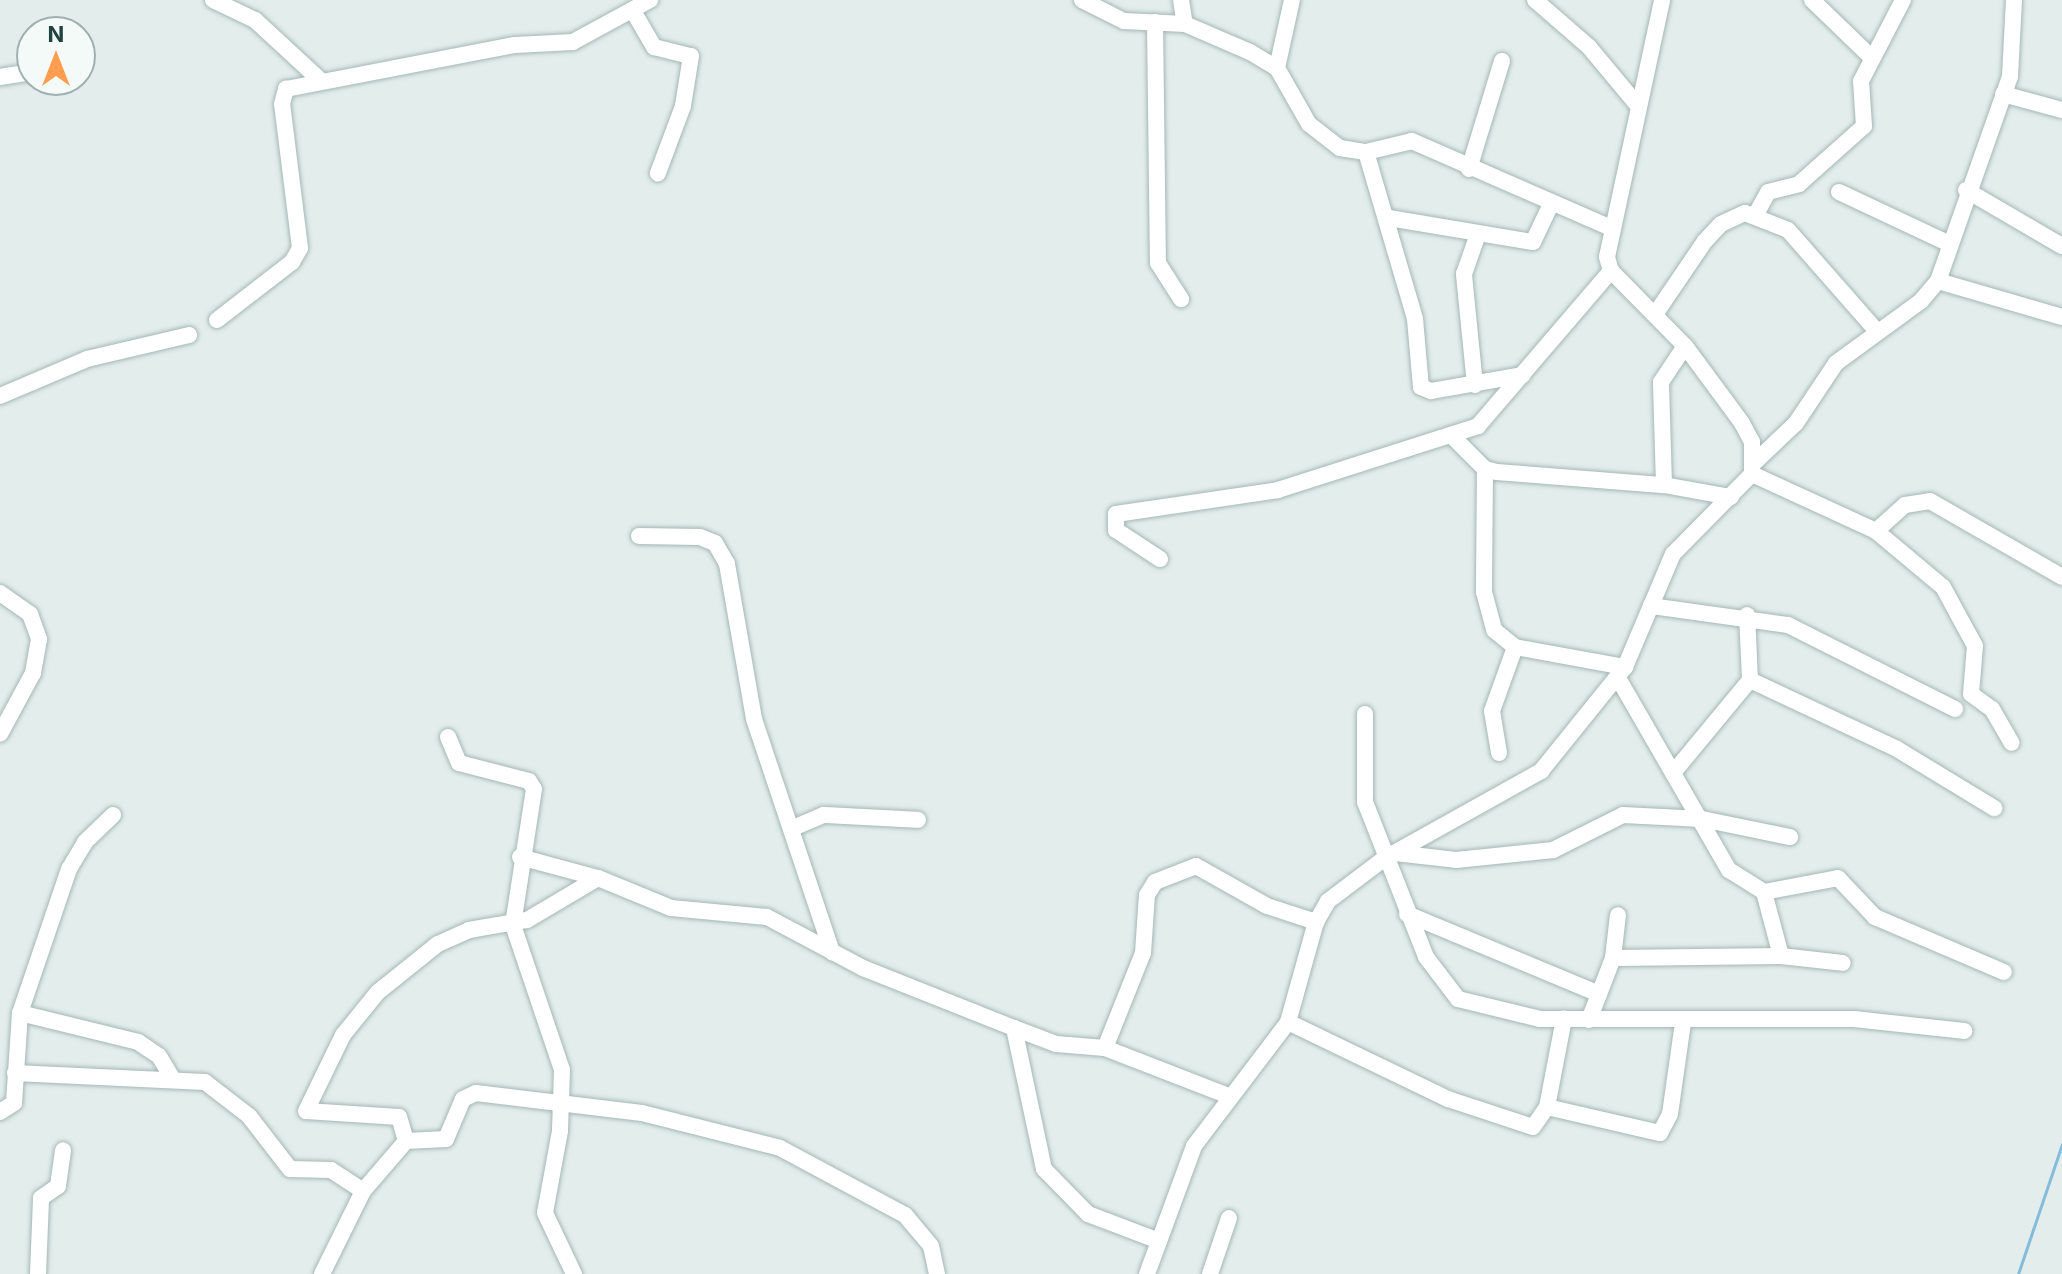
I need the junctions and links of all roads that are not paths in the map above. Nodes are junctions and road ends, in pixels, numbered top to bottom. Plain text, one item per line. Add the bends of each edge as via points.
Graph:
1 (213, 0) edge
2 (650, 0) edge
3 (1082, 0) edge
4 (1181, 0) edge
5 (1292, 0) edge
6 (1535, 0) edge
7 (1662, 0) edge
8 (1812, 0) edge
9 (1903, 0) edge
10 (2014, 0) edge
11 (633, 11) junction
12 (1155, 22) junction
13 (1185, 24) junction
14 (1872, 58) junction
15 (1502, 61) dead end
16 (1277, 68) junction
17 (319, 79) junction
18 (2003, 94) junction
19 (1639, 107) junction
20 (2062, 110) edge
21 (1366, 152) junction
22 (1469, 169) junction
23 (658, 173) dead end
24 (1966, 190) junction
25 (1839, 192) dead end
26 (1552, 202) junction
27 (1756, 214) junction
28 (1389, 218) junction
29 (1613, 229) junction
30 (1478, 234) junction
31 (1948, 243) junction
32 (2062, 246) edge
33 (1611, 271) junction
34 (1938, 281) junction
35 (1181, 299) dead end
36 (1656, 313) junction
37 (2062, 317) edge
38 (217, 320) dead end
39 (1876, 330) junction
40 (189, 335) dead end
41 (1685, 346) junction
42 (1523, 375) junction
43 (1475, 385) junction
44 (0, 396) edge
45 (1453, 437) junction
46 (1753, 468) junction
47 (1485, 469) junction
48 (1664, 485) junction
49 (1731, 497) junction
50 (1876, 531) junction
51 (639, 536) dead end
52 (1160, 559) dead end
53 (2062, 577) edge
54 (0, 593) edge
55 (1651, 606) junction
56 (1747, 615) junction
57 (1515, 647) junction
58 (1622, 673) junction
59 (1750, 680) junction
60 (1955, 709) dead end
61 (1365, 714) dead end
62 (0, 734) edge
63 (448, 737) dead end
64 (2012, 743) dead end
65 (1499, 753) dead end
66 (1673, 773) junction
67 (1994, 808) dead end
68 (113, 815) dead end
69 (1702, 819) junction
70 (918, 820) dead end
71 (793, 828) junction
72 (1790, 837) dead end
73 (1389, 855) junction
74 (520, 857) junction
75 (598, 878) junction
76 (1764, 892) junction
77 (1407, 914) junction
78 (1618, 915) dead end
79 (1316, 922) junction
80 (513, 925) junction
81 (832, 952) junction
82 (1781, 956) junction
83 (1613, 958) junction
84 (1843, 963) dead end
85 (2004, 972) dead end
86 (1599, 994) junction
87 (19, 1019) junction
88 (1564, 1019) junction
89 (1589, 1020) junction
90 (1288, 1022) junction
91 (1683, 1023) junction
92 (0, 1028) edge
93 (1014, 1028) junction
94 (1964, 1031) dead end
95 (1105, 1048) junction
96 (15, 1073) junction
97 (172, 1078) junction
98 (1229, 1096) junction
99 (563, 1102) junction
100 (1547, 1107) junction
101 (0, 1112) edge
102 (406, 1141) junction
103 (63, 1150) dead end
104 (363, 1191) junction
105 (1229, 1218) dead end
106 (1159, 1241) junction
107 (38, 1274) edge
108 (322, 1274) edge
109 (574, 1274) edge
110 (937, 1274) edge
111 (1147, 1274) edge
112 (1210, 1274) edge

1 - 17 street via 255,20
2 - 11 street
3 - 12 street via 1116,19
4 - 13 street
5 - 16 street
6 - 19 street via 1589,47
7 - 19 street
8 - 14 street
9 - 14 street
10 - 18 street via 2015,44
11 - 17 street via 573,42 515,45
11 - 23 street via 654,47 691,56 683,106
12 - 13 street
12 - 35 street via 1158,263
13 - 16 street
14 - 27 street via 1861,81 1864,126 1799,184 1768,192
15 - 22 street
16 - 21 street via 1321,138
17 - 38 street via 282,96 300,248 292,262
18 - 20 street
18 - 24 street
19 - 29 street
21 - 22 street via 1412,141
21 - 28 street
22 - 26 street
24 - 31 street
24 - 32 street
25 - 31 street
26 - 29 street
26 - 30 street via 1536,241
27 - 36 street via 1721,224
27 - 39 street via 1807,248
28 - 30 street
28 - 43 street via 1415,319 1418,383 1431,391
29 - 33 street via 1607,257
30 - 43 street via 1464,274
31 - 34 street
33 - 36 street
33 - 42 street
34 - 37 street
34 - 39 street via 1921,301
36 - 41 street
39 - 46 street via 1826,373 1796,423
40 - 44 street via 87,359
41 - 46 street via 1742,423
41 - 48 street via 1661,382
42 - 43 street
42 - 45 street via 1496,410
45 - 47 street
45 - 52 street via 1278,490 1116,514 1116,530
46 - 49 street
46 - 50 street
47 - 48 street
47 - 57 street via 1484,592 1494,630
48 - 49 street
49 - 55 street via 1673,554
50 - 53 street via 1905,505 1930,501
50 - 64 street via 1950,597 1975,646 1971,694 1992,709
51 - 71 street via 700,537 715,543 727,564 751,706
54 - 62 street via 30,614 39,639 33,673
55 - 56 street
55 - 58 street
56 - 59 street
56 - 60 street via 1788,625
57 - 58 street
57 - 65 street via 1492,711
58 - 66 street
58 - 73 street via 1534,776
59 - 66 street
59 - 67 street via 1897,749
61 - 73 street via 1362,786
63 - 74 street via 459,763 532,784
66 - 69 street
68 - 87 street via 85,842 69,869
69 - 72 street
69 - 73 street via 1623,815 1561,847 1470,859
69 - 76 street via 1729,870
70 - 71 street via 824,815
71 - 81 street
73 - 77 street
73 - 79 street via 1338,890
74 - 75 street
74 - 80 street
75 - 80 street
75 - 81 street via 671,908 767,917
76 - 82 street
76 - 85 street via 1838,878 1875,917
77 - 86 street
77 - 88 street via 1426,957 1458,999 1488,1011
78 - 83 street
79 - 90 street
79 - 95 street via 1252,899 1196,866 1155,882 1147,895 1143,953
80 - 99 street via 531,989 558,1049
80 - 102 street via 452,936 404,967 343,1035 307,1098 308,1114 399,1117
81 - 93 street
82 - 83 street
82 - 84 street
83 - 86 street
86 - 89 street
87 - 92 street
87 - 96 street
87 - 97 street via 138,1042 159,1056
88 - 89 street
88 - 100 street
89 - 91 street
90 - 98 street
90 - 100 street via 1448,1099 1518,1125 1538,1125
91 - 94 street via 1840,1018
91 - 100 street via 1670,1114 1660,1133
93 - 95 street via 1056,1044
93 - 106 street via 1044,1169 1088,1214
95 - 98 street
96 - 97 street
96 - 101 street via 14,1103
97 - 104 street via 205,1082 232,1099 290,1169 331,1170
98 - 106 street via 1194,1146
99 - 102 street via 470,1094 446,1139
99 - 109 street via 545,1213
99 - 110 street via 642,1113 780,1148 905,1215 931,1246
102 - 104 street
103 - 107 street via 58,1186 41,1198
104 - 108 street
105 - 112 street
106 - 111 street

